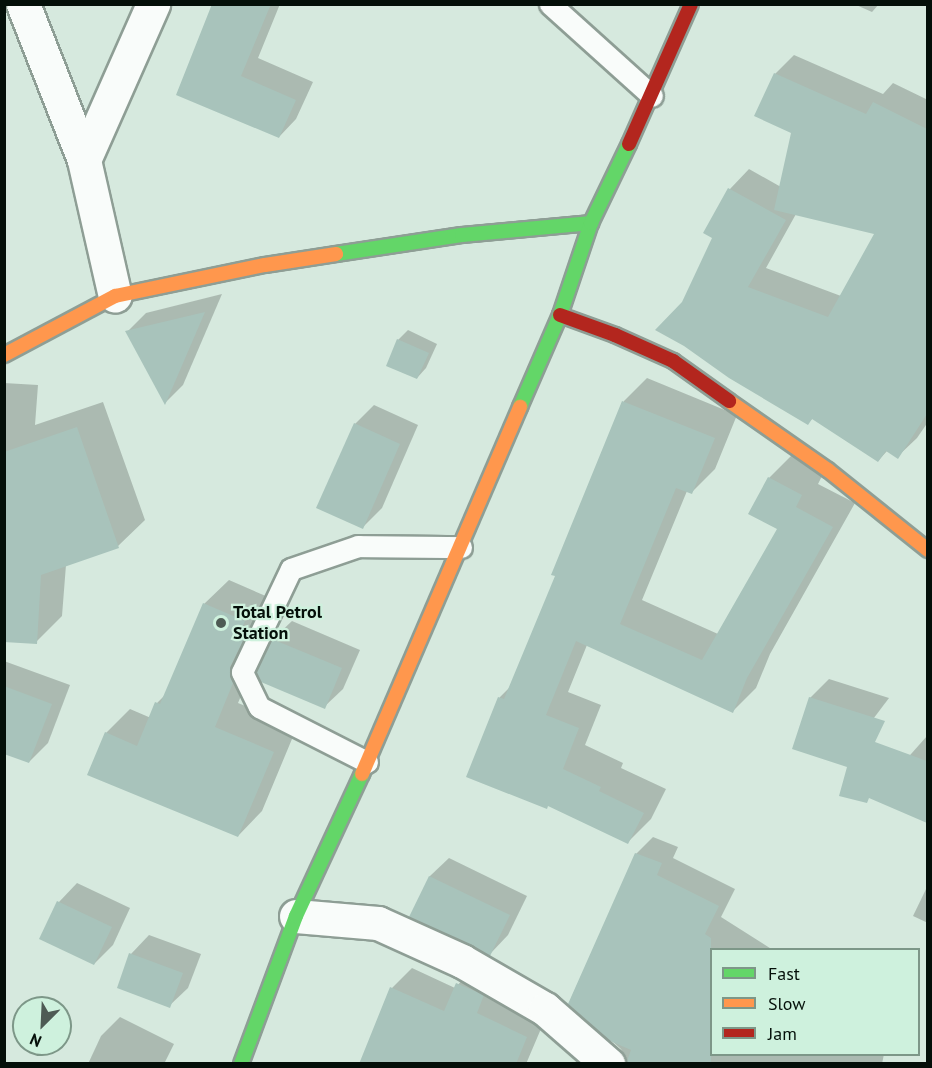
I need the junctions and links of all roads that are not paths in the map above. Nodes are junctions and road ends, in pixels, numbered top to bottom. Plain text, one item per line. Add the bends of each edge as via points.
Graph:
1 (23, 4) edge
2 (153, 4) edge
3 (550, 4) edge
4 (691, 4) edge
5 (652, 96) junction
6 (84, 160) junction
7 (591, 223) junction
8 (115, 296) junction
9 (560, 315) junction
10 (4, 355) edge
11 (460, 547) junction
12 (927, 550) edge
13 (367, 762) junction
14 (296, 916) junction
15 (241, 1064) edge
16 (608, 1064) edge

1 - 6 street
2 - 6 street
3 - 5 lane
4 - 5 main road
5 - 7 main road
6 - 8 street
7 - 8 main road via 462,235 265,265
7 - 9 main road
8 - 10 main road
9 - 11 main road
9 - 12 main road via 673,361 828,470
11 - 13 main road
11 - 13 lane via 358,546 291,569 242,672 259,707
13 - 14 main road
14 - 15 main road
14 - 16 street via 378,923 462,962 545,1009

